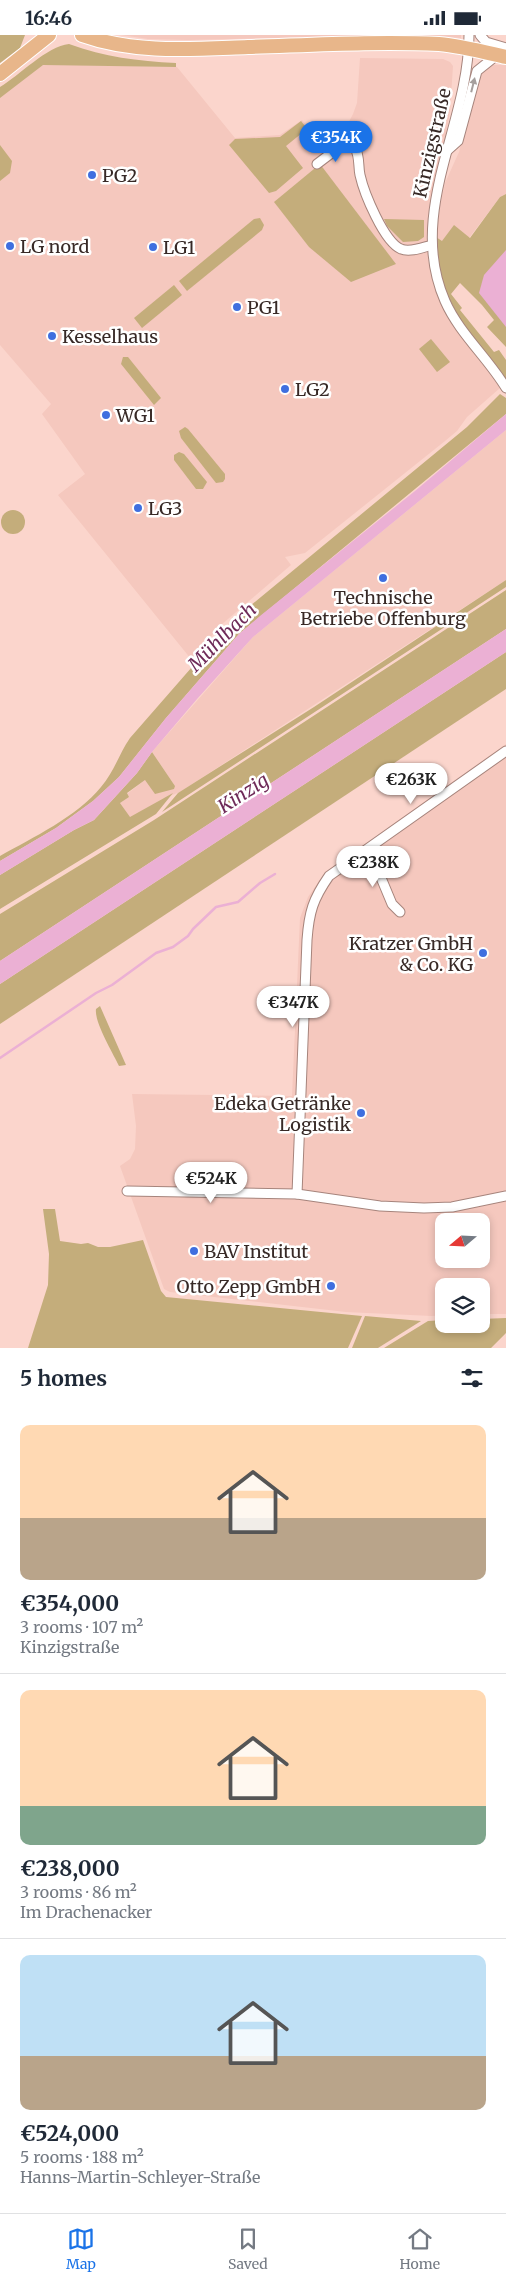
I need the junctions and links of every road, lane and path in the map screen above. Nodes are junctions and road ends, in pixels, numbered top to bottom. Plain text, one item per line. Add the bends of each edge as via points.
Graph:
1 (49, 35) edge
2 (82, 35) edge
3 (480, 35) edge
4 (36, 41) edge
5 (469, 42) edge
6 (503, 53) edge
7 (0, 74) edge
8 (448, 150) junction
9 (317, 163) dead end
10 (432, 245) junction
11 (506, 388) edge
12 (506, 751) edge
13 (369, 849) junction
14 (400, 912) dead end
15 (127, 1191) dead end
16 (297, 1194) junction
17 (506, 1196) edge

1 - 4 main road
2 - 5 main road via 110,44 168,48
3 - 6 street
4 - 7 main road
5 - 6 main road
5 - 8 street, Kinzigstraße
8 -> 6 street via 458,141 476,71
8 - 10 street, Kinzigstraße via 434,209
9 - 10 street via 342,145 356,148 369,202 390,238 400,249 407,251
10 - 11 street, Kinzigstraße via 436,274 451,314
12 - 13 street
13 - 14 street via 392,904
13 - 16 street via 329,875 311,907
15 - 16 street
16 - 17 street via 380,1206 424,1208 452,1207

